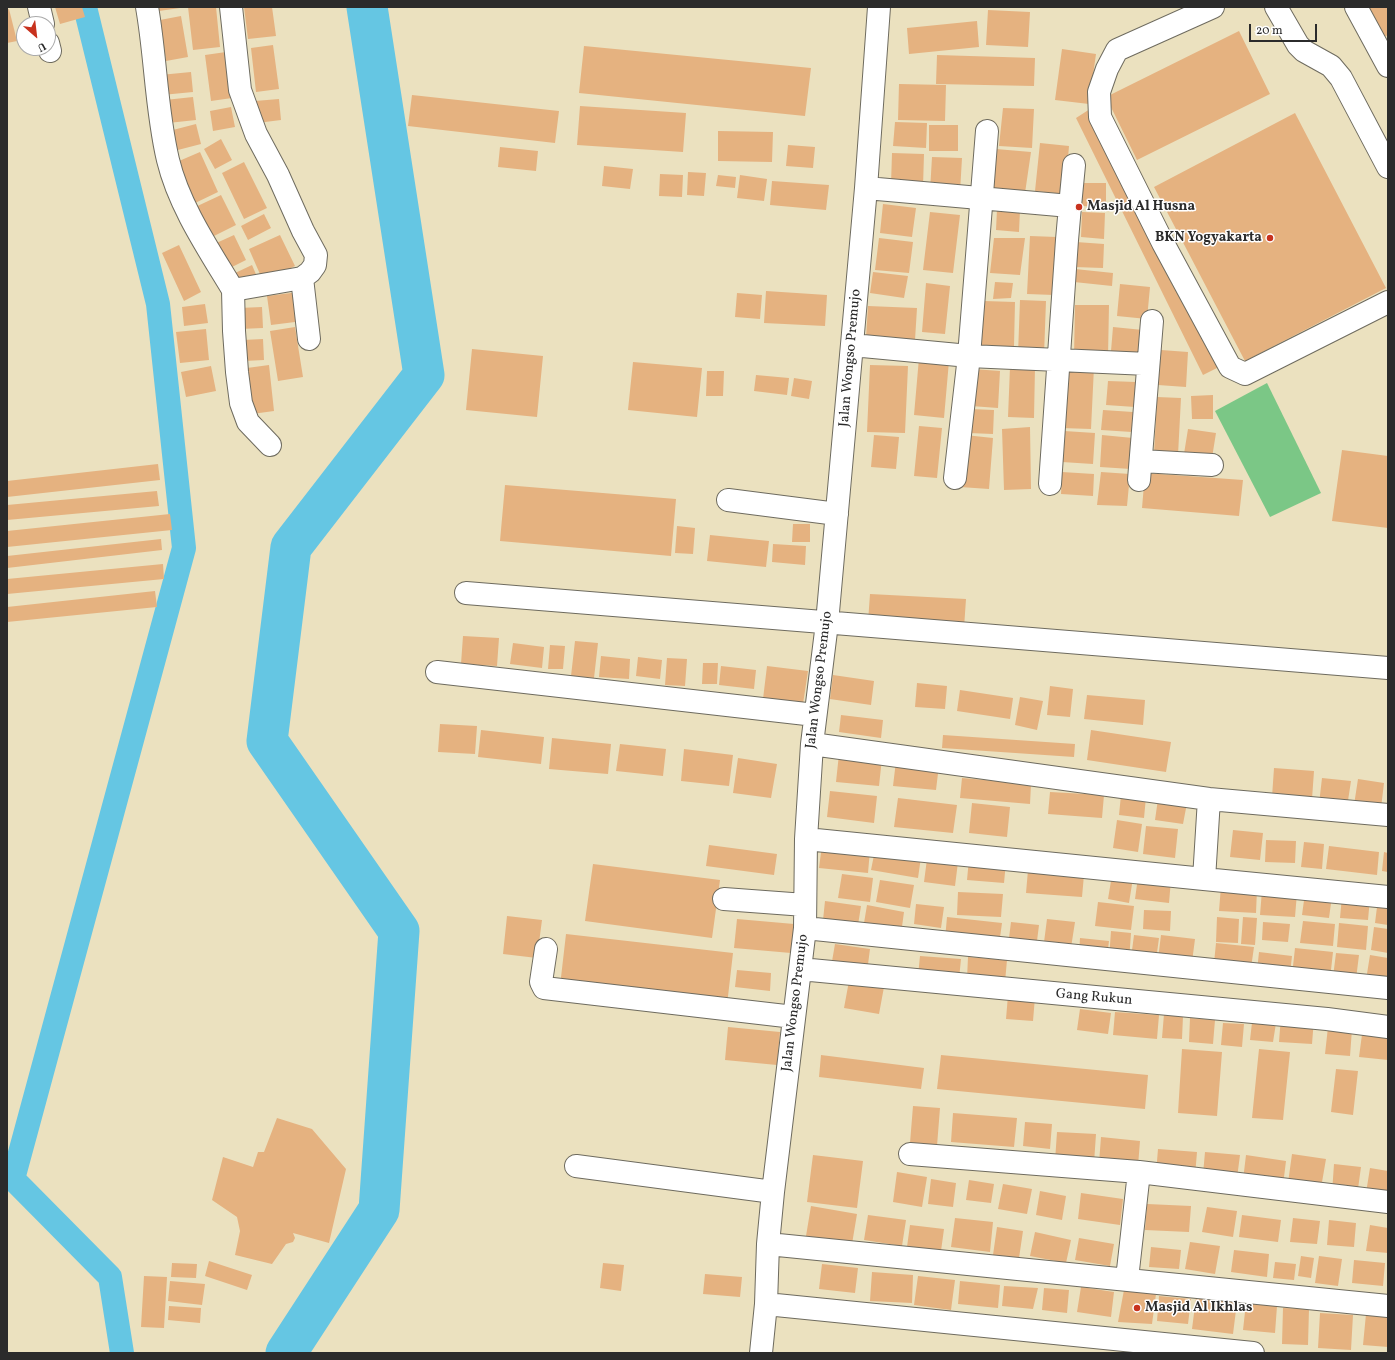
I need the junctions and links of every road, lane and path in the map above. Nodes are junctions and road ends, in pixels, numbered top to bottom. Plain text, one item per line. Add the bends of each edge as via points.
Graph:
1 (147, 7) edge
2 (231, 7) edge
3 (879, 7) edge
4 (1213, 7) edge
5 (1276, 7) edge
6 (1356, 7) edge
7 (1388, 66) edge
8 (987, 131) dead end
9 (1386, 159) edge
10 (1074, 165) dead end
11 (866, 188) junction
12 (982, 198) junction
13 (1070, 206) junction
14 (302, 278) junction
15 (233, 290) junction
16 (1388, 302) edge
17 (1152, 321) dead end
18 (309, 339) dead end
19 (852, 345) junction
20 (969, 356) junction
21 (1058, 360) junction
22 (1148, 364) junction
23 (270, 445) dead end
24 (1212, 465) dead end
25 (955, 478) dead end
26 (1050, 484) dead end
27 (728, 500) dead end
28 (837, 514) junction
29 (466, 593) dead end
30 (827, 623) junction
31 (1388, 668) edge
32 (437, 672) dead end
33 (815, 715) junction
34 (812, 744) junction
35 (1209, 799) junction
36 (1388, 815) edge
37 (806, 839) junction
38 (1204, 880) junction
39 (1388, 896) edge
40 (724, 899) dead end
41 (805, 905) junction
42 (804, 928) junction
43 (546, 949) dead end
44 (800, 969) junction
45 (1388, 988) edge
46 (794, 1017) junction
47 (1388, 1027) edge
48 (910, 1154) dead end
49 (576, 1166) dead end
50 (1139, 1172) junction
51 (773, 1192) junction
52 (1388, 1202) edge
53 (768, 1244) junction
54 (1127, 1279) junction
55 (766, 1304) junction
56 (1388, 1306) edge
57 (1190, 1350) edge
58 (761, 1353) edge
59 (1253, 1353) edge

1 - 15 street via 168,161 184,207
2 - 14 street via 240,90 256,134 316,255 315,265
3 - 11 street, Jalan Wongso Premujo
4 - 16 street via 1118,50 1107,69 1099,92 1100,117 1230,368 1245,374
5 - 9 street via 1304,52 1330,66 1341,78
6 - 7 street
8 - 12 street
10 - 13 street
11 - 12 street
11 - 19 street, Jalan Wongso Premujo
12 - 13 street
12 - 20 street
13 - 21 street
14 - 15 street
14 - 18 street
15 - 23 street via 241,403 248,422
17 - 22 street
19 - 20 street
19 - 28 street, Jalan Wongso Premujo
20 - 21 street
20 - 25 street
21 - 22 street
21 - 26 street
22 - 24 street via 1140,470
27 - 28 street
28 - 30 street, Jalan Wongso Premujo
29 - 30 street
30 - 31 street
30 - 33 street, Jalan Wongso Premujo
32 - 33 street
33 - 34 street, Jalan Wongso Premujo
34 - 35 street
34 - 37 street, Jalan Wongso Premujo
35 - 36 street
35 - 38 street
37 - 38 street
37 - 41 street, Jalan Wongso Premujo
38 - 39 street
40 - 41 street
41 - 42 street, Jalan Wongso Premujo
42 - 44 street, Jalan Wongso Premujo
42 - 45 street
43 - 46 street via 540,982 544,988
44 - 46 street, Jalan Wongso Premujo
44 - 47 street, Gang Rukun
46 - 51 street, Jalan Wongso Premujo
48 - 50 street
49 - 51 street
50 - 52 street
50 - 54 street
51 - 53 street, Jalan Wongso Premujo
53 - 54 street
53 - 55 street, Jalan Wongso Premujo
54 - 56 street
55 - 57 street
55 - 58 street, Jalan Wongso Premujo
57 - 59 street

